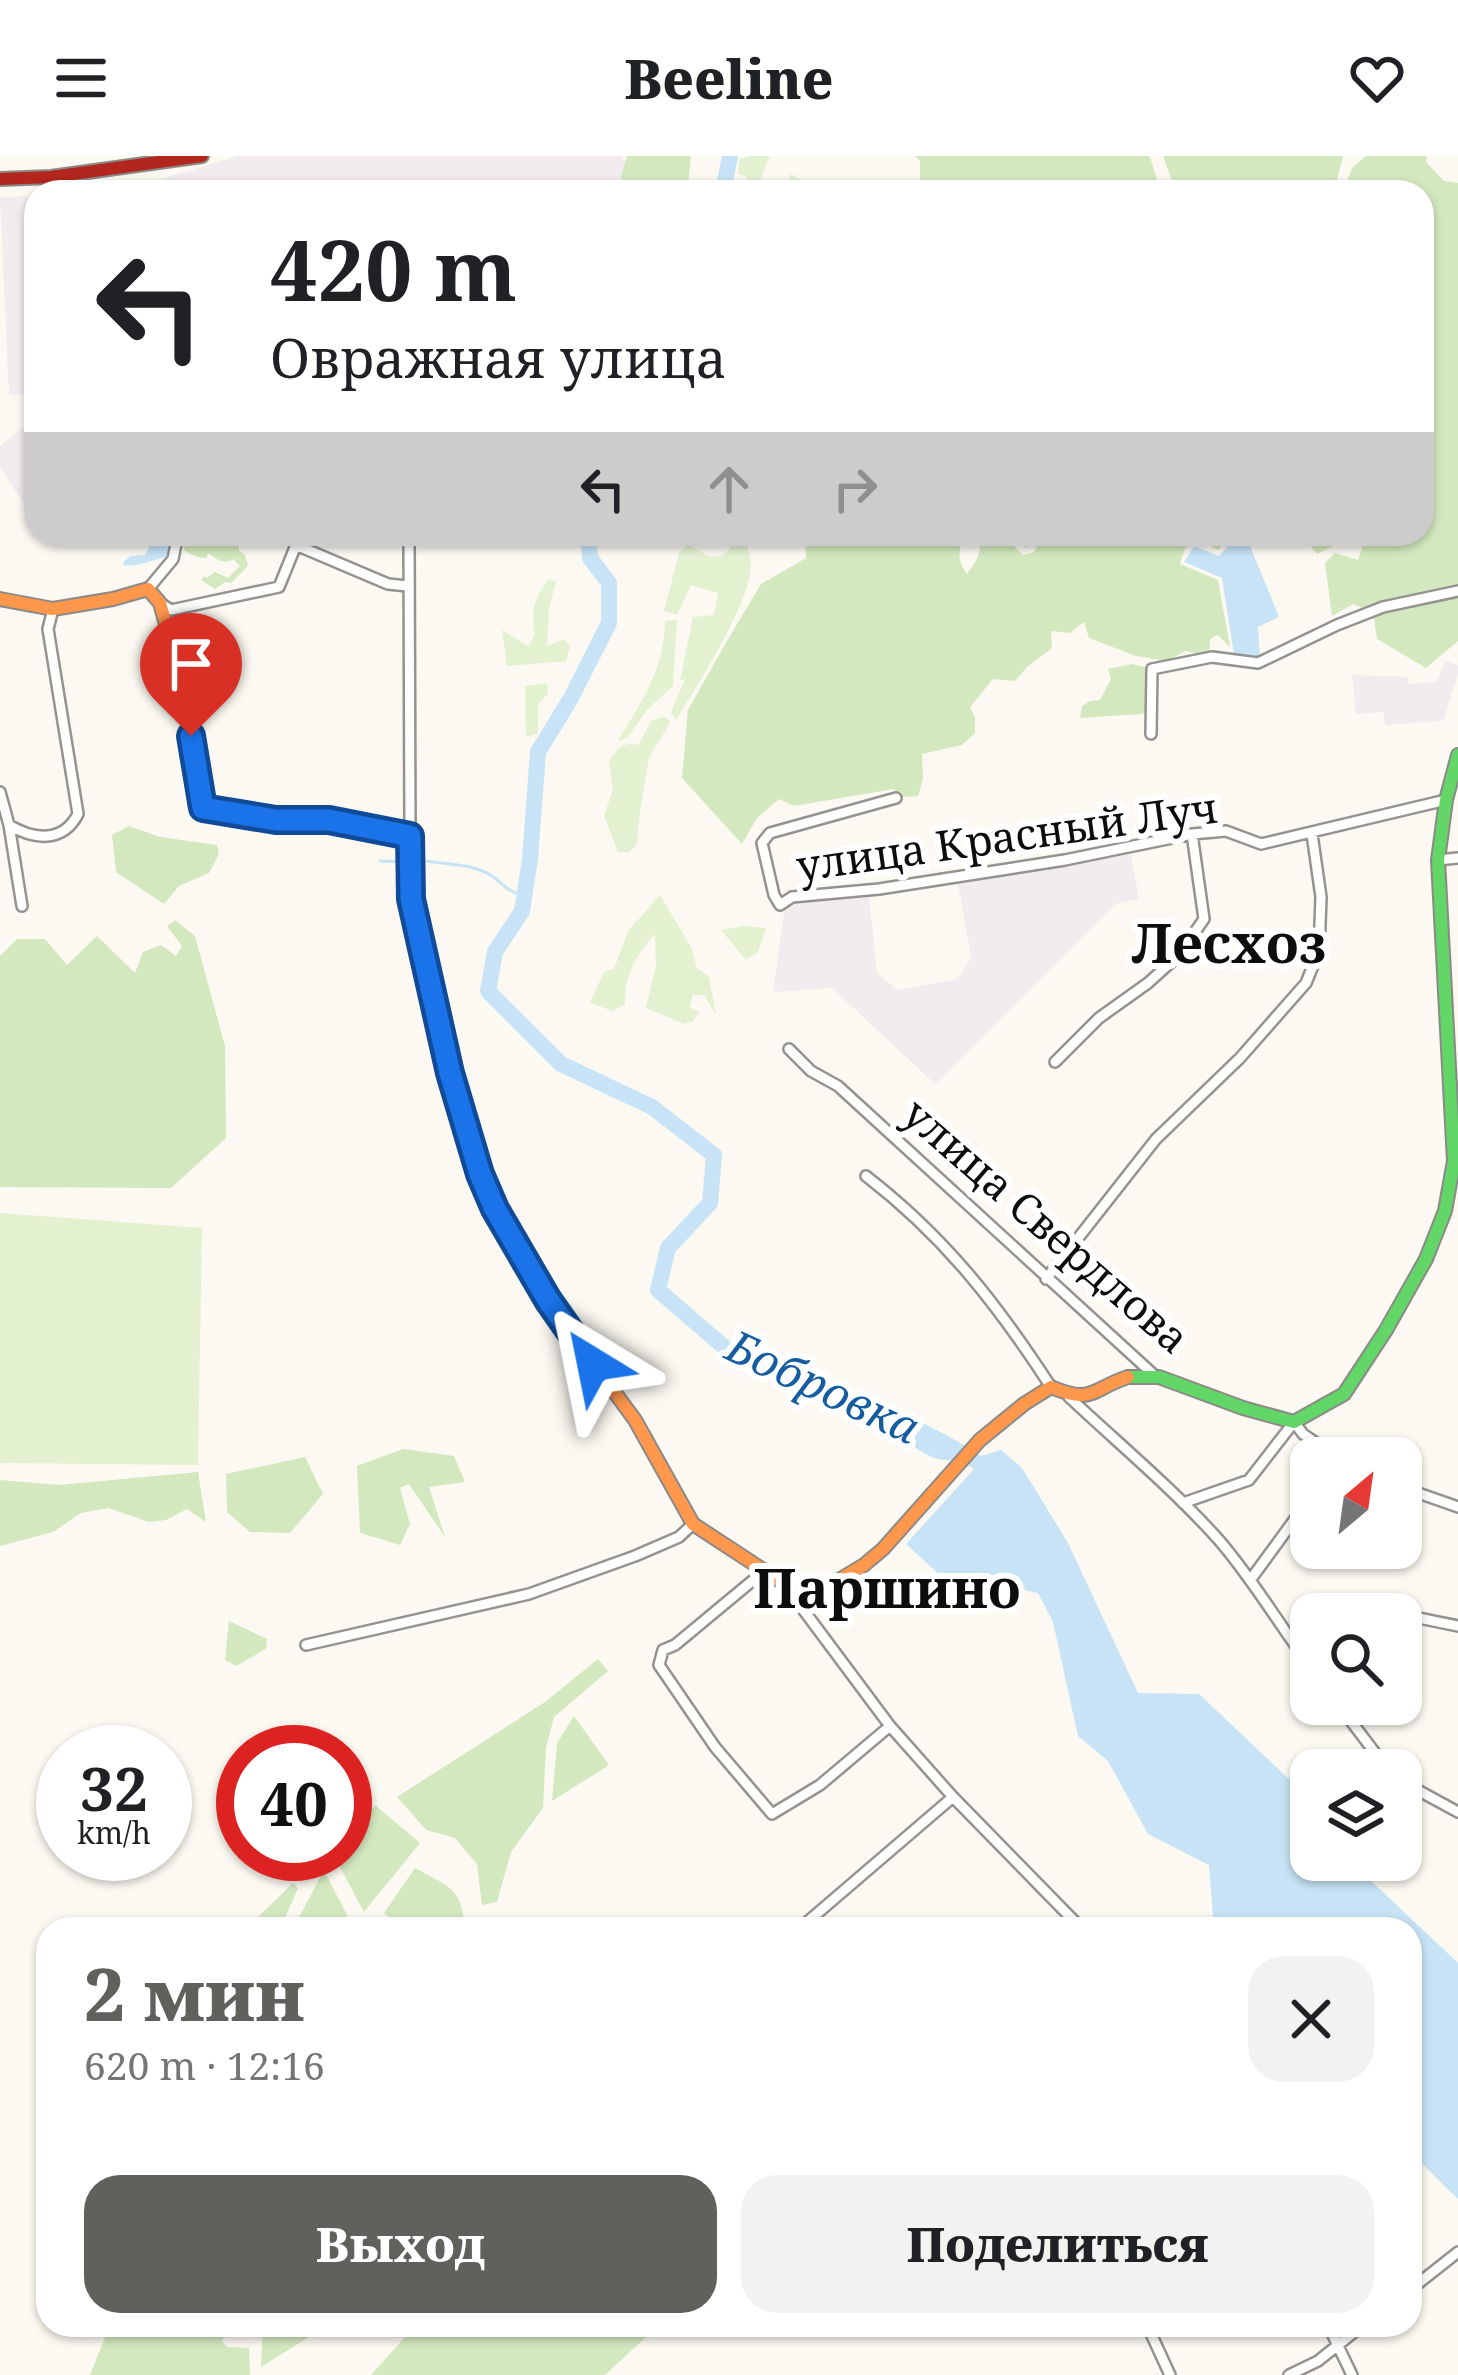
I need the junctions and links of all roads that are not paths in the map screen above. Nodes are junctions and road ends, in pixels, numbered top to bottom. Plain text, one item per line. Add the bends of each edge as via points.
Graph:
1 (202, 156) edge
2 (0, 179) edge
3 (176, 546) edge
4 (294, 546) edge
5 (309, 546) edge
6 (409, 546) edge
7 (408, 586) junction
8 (148, 589) junction
9 (1458, 591) edge
10 (0, 599) edge
11 (160, 603) junction
12 (52, 609) junction
13 (1150, 734) dead end
14 (1458, 755) edge
15 (0, 792) edge
16 (896, 798) dead end
17 (1447, 800) junction
18 (9, 825) junction
19 (1192, 834) junction
20 (1312, 834) junction
21 (410, 836) junction
22 (1458, 858) edge
23 (1438, 860) junction
24 (22, 906) dead end
25 (788, 1049) dead end
26 (1055, 1062) dead end
27 (1454, 1090) edge
28 (1456, 1161) edge
29 (866, 1176) dead end
30 (1046, 1279) junction
31 (1154, 1375) junction
32 (1051, 1387) junction
33 (1070, 1397) junction
34 (1294, 1422) junction
35 (1307, 1437) edge
36 (1422, 1494) edge
37 (1183, 1503) junction
38 (1458, 1507) edge
39 (693, 1524) junction
40 (1290, 1526) edge
41 (763, 1572) junction
42 (1251, 1580) junction
43 (799, 1604) junction
44 (1422, 1619) edge
45 (1458, 1626) edge
46 (1290, 1637) edge
47 (307, 1645) dead end
48 (890, 1726) junction
49 (1422, 1792) edge
50 (952, 1797) junction
51 (1458, 1812) edge
52 (814, 1917) edge
53 (1070, 1917) edge
54 (1458, 2252) edge
55 (1422, 2280) edge
56 (1153, 2337) edge
57 (1334, 2337) edge
58 (1349, 2337) edge
59 (1338, 2346) junction
60 (1170, 2375) edge
61 (1289, 2375) edge
62 (1352, 2375) edge

1 - 2 street
3 - 8 street
4 - 11 street via 279,587 171,610
5 - 7 street
6 - 7 street
7 - 21 street
8 - 11 street
8 - 12 street
9 - 13 street via 1383,607 1258,663 1212,657 1152,669
10 - 12 street
11 - 21 street via 203,808
12 - 18 street via 48,629 78,814 54,838
14 - 17 street
15 - 18 street
16 - 19 street, улица Красный Луч via 770,833 762,843 780,905
17 - 20 street, улица Красный Луч
17 - 23 street
18 - 24 street
19 - 20 street, улица Красный Луч via 1226,831 1261,844
19 - 26 street via 1204,920 1179,955
20 - 30 street via 1319,951 1306,983 1156,1139
21 - 39 street via 411,899 480,1174 548,1300 635,1420
22 - 23 street
23 - 27 street
25 - 30 street, улица Свердлова
27 - 28 street
28 - 34 street via 1426,1258 1387,1330 1344,1394
29 - 32 street via 960,1261
30 - 31 street, улица Свердлова
31 - 33 street via 1127,1375 1087,1398
31 - 34 street, улица Свердлова
32 - 33 street
32 - 43 street via 980,1440 883,1549
33 - 37 street
34 - 35 street, улица Свердлова
34 - 37 street via 1249,1480
36 - 38 street
37 - 42 street
39 - 41 street
39 - 47 street via 635,1556 529,1594
40 - 42 street
41 - 43 street
41 - 48 street via 663,1650 659,1665 715,1747 772,1814
42 - 46 street
43 - 48 street
44 - 45 street
48 - 50 street
49 - 51 street
50 - 52 street
50 - 53 street
54 - 55 street
56 - 60 street
57 - 59 street
58 - 59 street
59 - 61 street
59 - 62 street

